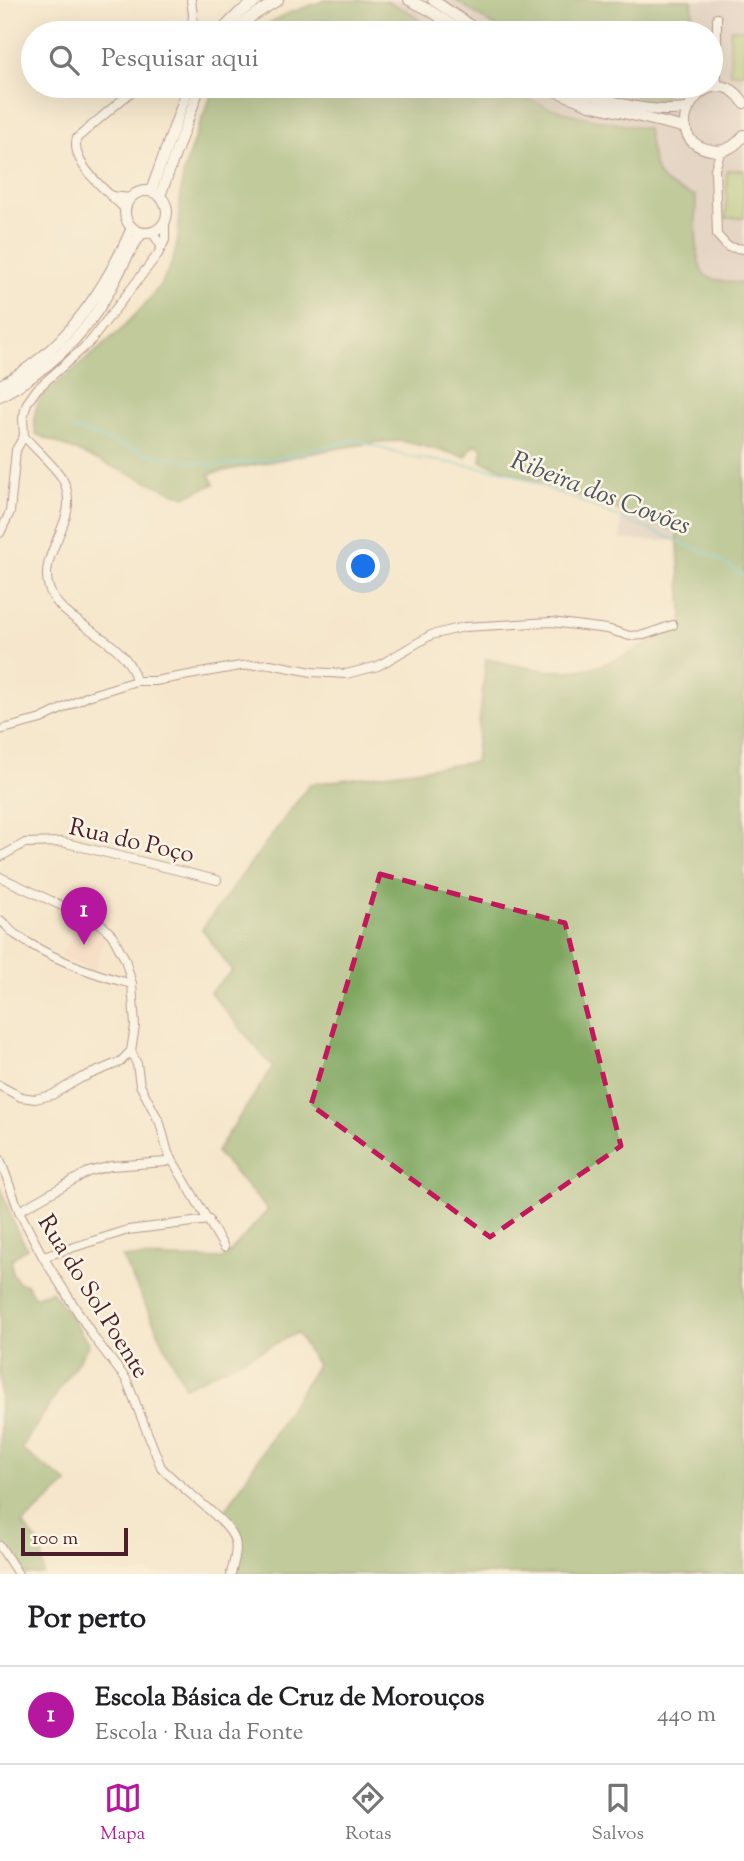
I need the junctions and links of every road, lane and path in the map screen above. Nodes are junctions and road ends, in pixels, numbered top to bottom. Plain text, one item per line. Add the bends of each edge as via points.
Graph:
1 (191, 0) edge
2 (258, 0) edge
3 (278, 0) edge
4 (410, 0) edge
5 (433, 0) edge
6 (192, 21) edge
7 (231, 21) edge
8 (245, 21) edge
9 (446, 21) edge
10 (464, 21) edge
11 (723, 89) edge
12 (124, 98) edge
13 (185, 98) edge
14 (195, 98) edge
15 (573, 98) edge
16 (599, 98) edge
17 (692, 98) edge
18 (744, 103) edge
19 (686, 109) junction
20 (686, 128) junction
21 (744, 135) edge
22 (708, 149) junction
23 (722, 150) junction
24 (715, 169) junction
25 (156, 193) junction
26 (111, 196) junction
27 (130, 198) junction
28 (125, 209) junction
29 (165, 223) junction
30 (132, 228) junction
31 (147, 233) junction
32 (162, 247) junction
33 (744, 249) edge
34 (0, 385) edge
35 (0, 396) edge
36 (24, 436) junction
37 (0, 533) edge
38 (673, 625) dead end
39 (136, 681) junction
40 (0, 730) edge
41 (0, 857) edge
42 (0, 877) edge
43 (217, 880) dead end
44 (0, 920) edge
45 (132, 984) junction
46 (131, 1051) junction
47 (0, 1086) edge
48 (172, 1158) junction
49 (0, 1159) edge
50 (19, 1211) junction
51 (209, 1220) junction
52 (225, 1247) dead end
53 (43, 1257) junction
54 (0, 1546) edge
55 (18, 1574) edge
56 (231, 1574) edge

1 - 6 street
2 - 7 street
3 - 8 street
4 - 9 street
5 - 10 street
11 - 18 street
12 - 26 street via 76,138 74,146
13 - 25 street
14 - 25 street
15 - 20 street
16 - 19 street via 634,107
17 - 19 street
19 - 20 street
20 - 22 street via 691,138
21 - 23 street
22 - 23 street
22 - 24 street
23 - 24 street
24 - 33 street via 717,235 728,247
25 - 27 street via 139,192
25 - 29 street via 167,206
26 - 27 street
26 - 28 street
27 - 28 street
28 - 30 street
29 - 31 street
29 - 32 street
30 - 31 street
30 - 34 street via 81,318 35,363
31 - 32 street
31 - 35 street via 88,324 41,370
32 - 36 street via 89,343 37,389 27,403
36 - 37 street via 16,450 10,512
36 - 39 street via 62,476 69,493 68,514 47,572 49,589 58,604 124,657
38 - 39 street via 630,636 551,622 464,627 431,635 378,666 346,674 270,664
39 - 40 street via 88,696 41,719
41 - 43 street, Rua do Poço via 25,843 62,842
42 - 45 street via 101,924 125,959
44 - 45 street via 42,950 94,974
45 - 46 street via 135,1026
46 - 47 street via 120,1062 35,1100
46 - 48 street
48 - 50 street via 88,1172
48 - 51 street
49 - 50 street, Rua do Sol Poente
50 - 53 street, Rua do Sol Poente
51 - 52 street
51 - 53 street via 128,1230
53 - 56 street, Rua do Sol Poente via 126,1379 161,1467 229,1528 235,1541
54 - 55 street

